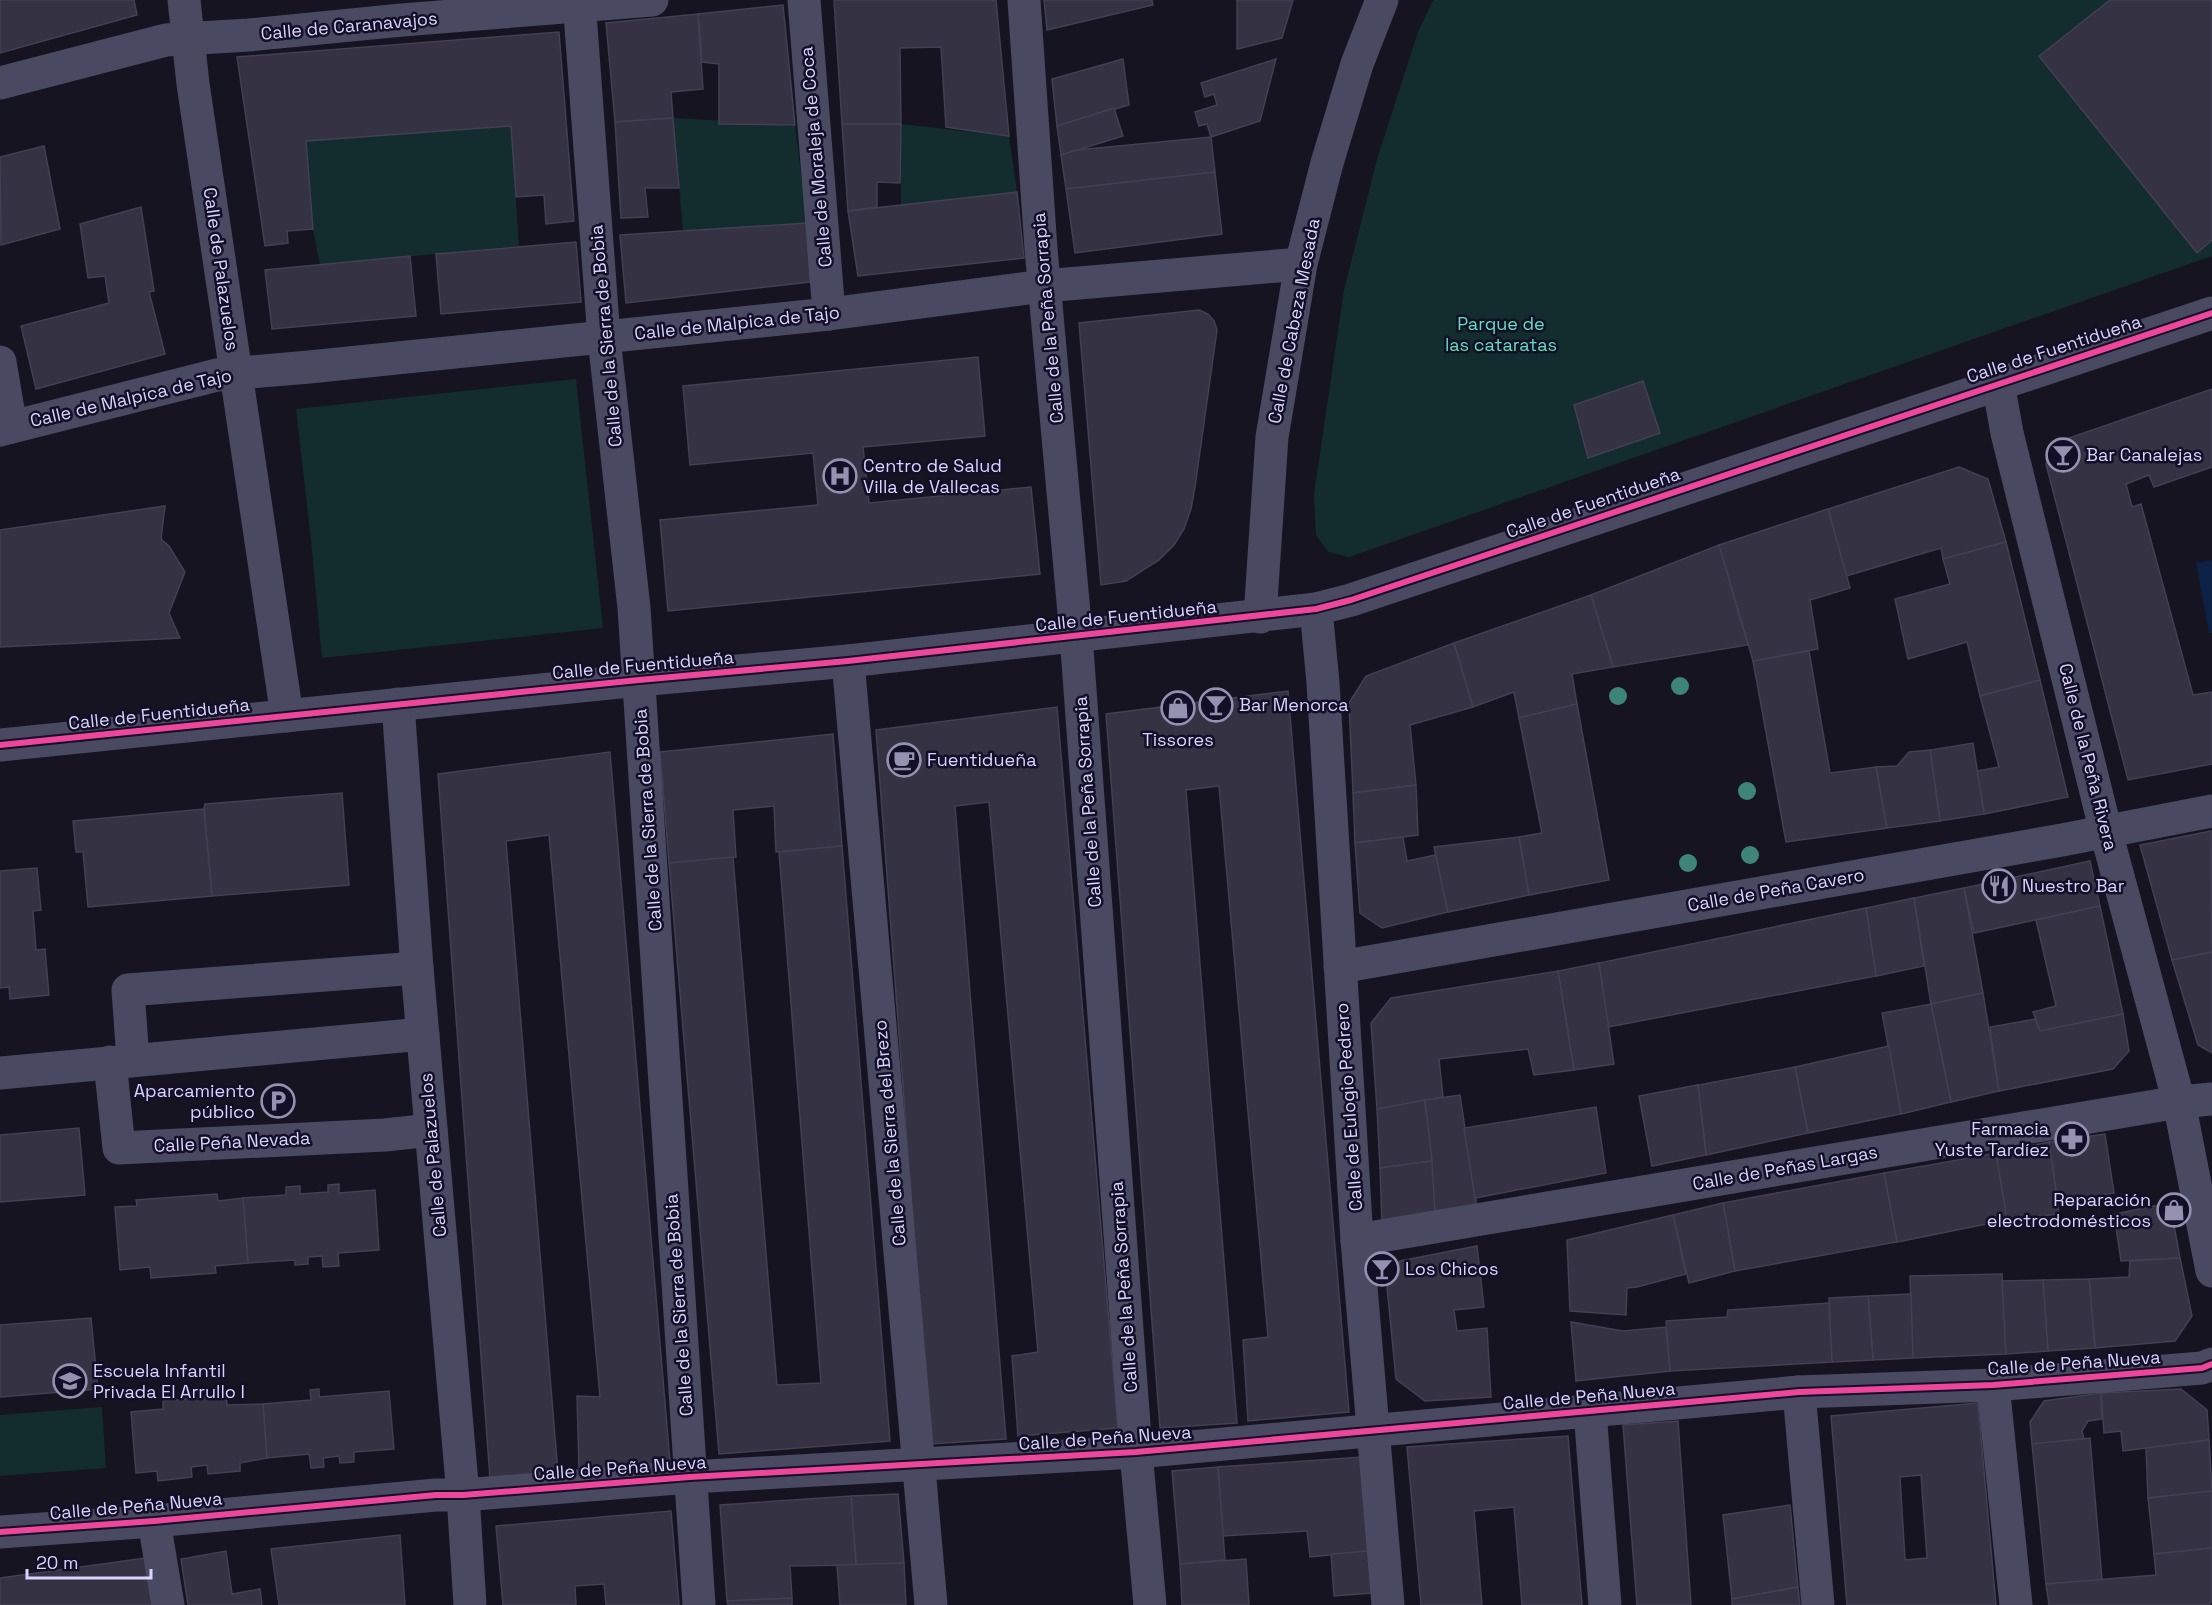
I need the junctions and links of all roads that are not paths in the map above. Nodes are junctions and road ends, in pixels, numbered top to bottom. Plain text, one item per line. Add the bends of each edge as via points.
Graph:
1 (184, 0) edge
2 (652, 0) edge
3 (804, 0) edge
4 (1024, 0) edge
5 (1382, 0) edge
6 (579, 3) edge
7 (401, 10) edge
8 (189, 39) junction
9 (0, 83) edge
10 (1301, 264) junction
11 (1044, 286) junction
12 (2212, 313) edge
13 (829, 314) junction
14 (604, 338) junction
15 (0, 362) edge
16 (235, 372) junction
17 (1998, 383) junction
18 (6, 428) edge
19 (1316, 609) junction
20 (1260, 616) junction
21 (1076, 635) junction
22 (848, 662) junction
23 (639, 680) junction
24 (398, 704) junction
25 (287, 716) junction
26 (0, 745) edge
27 (2212, 811) edge
28 (2106, 832) junction
29 (1340, 967) junction
30 (417, 968) junction
31 (423, 1034) junction
32 (122, 1061) junction
33 (0, 1073) edge
34 (2212, 1099) edge
35 (2179, 1102) junction
36 (431, 1130) junction
37 (1358, 1240) junction
38 (2212, 1271) edge
39 (2212, 1364) edge
40 (1994, 1384) junction
41 (1799, 1392) junction
42 (1590, 1411) junction
43 (1372, 1431) junction
44 (1136, 1452) junction
45 (919, 1465) junction
46 (690, 1477) junction
47 (463, 1495) junction
48 (153, 1521) junction
49 (0, 1532) edge
50 (168, 1605) edge
51 (470, 1605) edge
52 (699, 1605) edge
53 (931, 1605) edge
54 (1150, 1605) edge
55 (1388, 1605) edge
56 (1605, 1605) edge
57 (1818, 1605) edge
58 (2016, 1605) edge

1 - 8 street, Calle de Palazuelos
2 - 6 street, Calle de Caranavajos
3 - 13 street, Calle de Moraleja de Coca
4 - 11 street, Calle de la Peña Sorrapia
5 - 10 street, Calle de Cabeza Mesada via 1357,64
6 - 7 street, Calle de Caranavajos
6 - 14 street, Calle de la Sierra de Bobia
7 - 8 street, Calle de Caranavajos
8 - 9 street, Calle de Caranavajos via 148,44
8 - 16 street, Calle de Palazuelos
10 - 11 street, Calle de Malpica de Tajo
10 - 20 street, Calle de Cabeza Mesada via 1272,436
11 - 13 street, Calle de Malpica de Tajo
11 - 21 street, Calle de la Peña Sorrapia
12 - 17 street, Calle de Fuentidueña
13 - 14 street, Calle de Malpica de Tajo
14 - 16 street, Calle de Malpica de Tajo
14 - 23 street, Calle de la Sierra de Bobia
15 - 18 street
16 - 18 street, Calle de Malpica de Tajo via 189,380
16 - 25 street, Calle de Palazuelos
17 - 19 street, Calle de Fuentidueña
17 - 28 street, Calle de la Peña Rivera
19 - 20 street, Calle de Fuentidueña
19 - 29 street, Calle de Eulogio Pedrero
20 - 21 street, Calle de Fuentidueña
21 - 22 street, Calle de Fuentidueña
21 - 44 street, Calle de la Peña Sorrapia
22 - 23 street, Calle de Fuentidueña
22 - 45 street, Calle de la Sierra del Brezo
23 - 24 street, Calle de Fuentidueña
23 - 46 street, Calle de la Sierra de Bobia
24 - 25 street, Calle de Fuentidueña
24 - 30 street, Calle de Palazuelos
25 - 26 street, Calle de Fuentidueña
27 - 28 street, Calle de Peña Cavero
28 - 29 street, Calle de Peña Cavero
28 - 35 street, Calle de la Peña Rivera
29 - 37 street, Calle de Eulogio Pedrero
30 - 31 street, Calle de Palazuelos
30 - 32 street, Calle Peña Nevada via 128,990
31 - 32 street
31 - 36 street, Calle de Palazuelos
32 - 33 street
32 - 36 street, Calle Peña Nevada via 119,1148
34 - 35 street, Calle de Peñas Largas
35 - 37 street, Calle de Peñas Largas
35 - 38 street, Calle de la Peña Rivera
36 - 47 street, Calle de Palazuelos
37 - 43 street, Calle de Eulogio Pedrero
39 - 40 street, Calle de Peña Nueva via 2202,1368
40 - 41 street, Calle de Peña Nueva
40 - 58 street
41 - 42 street, Calle de Peña Nueva
41 - 57 street
42 - 43 street, Calle de Peña Nueva
42 - 56 street
43 - 44 street, Calle de Peña Nueva
43 - 55 street, Calle de Eulogio Pedrero
44 - 45 street, Calle de Peña Nueva
44 - 54 street, Calle de la Peña Sorrapia
45 - 46 street, Calle de Peña Nueva
45 - 53 street, Calle de la Sierra del Brezo
46 - 47 street, Calle de Peña Nueva
46 - 52 street, Calle de la Sierra de Bobia
47 - 48 street, Calle de Peña Nueva
47 - 51 street, Calle de Palazuelos
48 - 49 street, Calle de Peña Nueva
48 - 50 street

